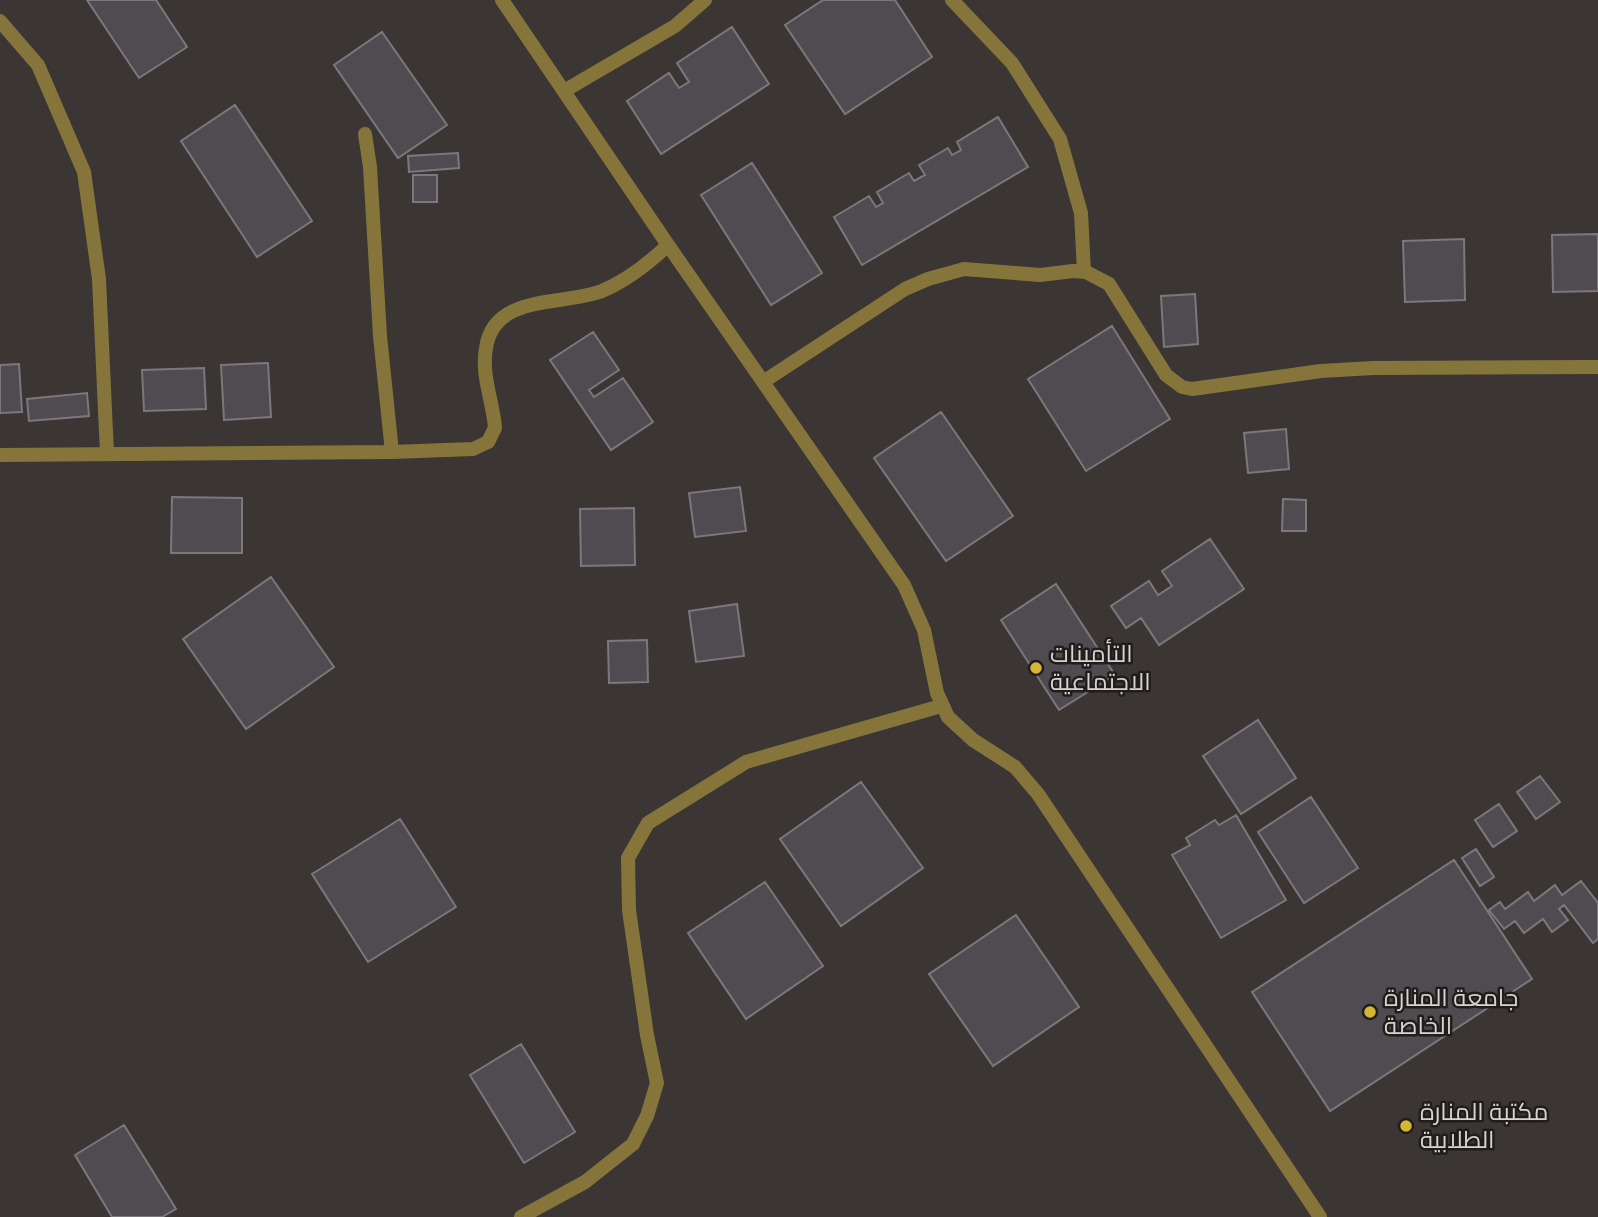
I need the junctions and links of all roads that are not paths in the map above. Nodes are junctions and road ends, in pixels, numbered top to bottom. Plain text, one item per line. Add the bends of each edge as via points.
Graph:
1 (502, 0) edge
2 (705, 0) edge
3 (952, 0) edge
4 (0, 21) edge
5 (564, 91) junction
6 (365, 134) dead end
7 (668, 245) junction
8 (1084, 272) junction
9 (1598, 367) edge
10 (763, 382) junction
11 (392, 452) junction
12 (107, 454) junction
13 (0, 455) edge
14 (941, 706) junction
15 (521, 1217) edge
16 (1320, 1217) edge

1 - 5 street
2 - 5 street via 674,26
3 - 8 street via 1012,63 1060,139 1081,213
4 - 12 street via 38,65 83,172 99,279
5 - 7 street
6 - 11 street
7 - 10 street
7 - 11 street via 627,279 569,300 530,304 512,312 489,332 484,364 495,428 488,442 473,449
8 - 9 street via 1109,284 1166,375 1192,389 1373,368
8 - 10 street via 1030,275 964,270 928,279 905,289
10 - 14 street via 904,585 923,630
11 - 12 street
12 - 13 street
14 - 15 street via 746,762 648,823 628,858 629,910 657,1083 647,1116 633,1144 585,1182
14 - 16 street via 953,724 1015,767 1038,794

